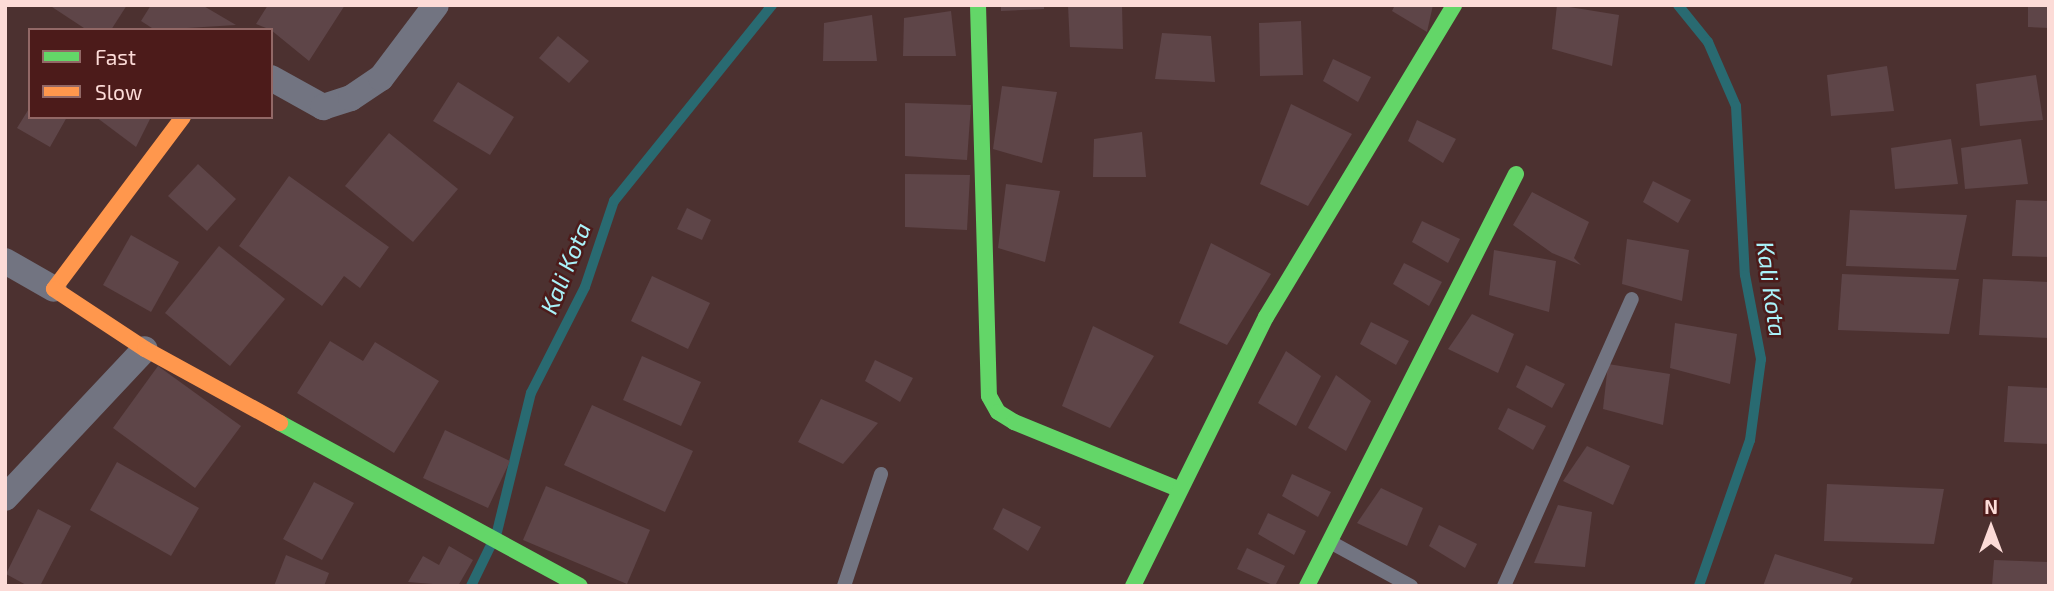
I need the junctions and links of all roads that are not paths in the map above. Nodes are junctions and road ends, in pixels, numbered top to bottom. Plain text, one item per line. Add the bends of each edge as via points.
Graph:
1 (436, 5) edge
2 (978, 5) edge
3 (1454, 5) edge
4 (273, 79) edge
5 (182, 119) edge
6 (1516, 174) dead end
7 (5, 261) edge
8 (54, 289) junction
9 (1632, 299) dead end
10 (145, 349) junction
11 (881, 474) dead end
12 (1178, 489) junction
13 (5, 498) edge
14 (1328, 541) junction
15 (580, 586) edge
16 (844, 586) edge
17 (1133, 586) edge
18 (1307, 586) edge
19 (1411, 586) edge
20 (1504, 586) edge

1 - 4 street via 381,78 351,98 323,107
2 - 12 street via 989,396 998,412 1014,422
3 - 12 street via 1266,317
5 - 8 street
6 - 14 street
7 - 8 street
8 - 10 street
9 - 20 lane
10 - 13 street
10 - 15 street
11 - 16 lane
12 - 17 street
14 - 18 street
14 - 19 lane

